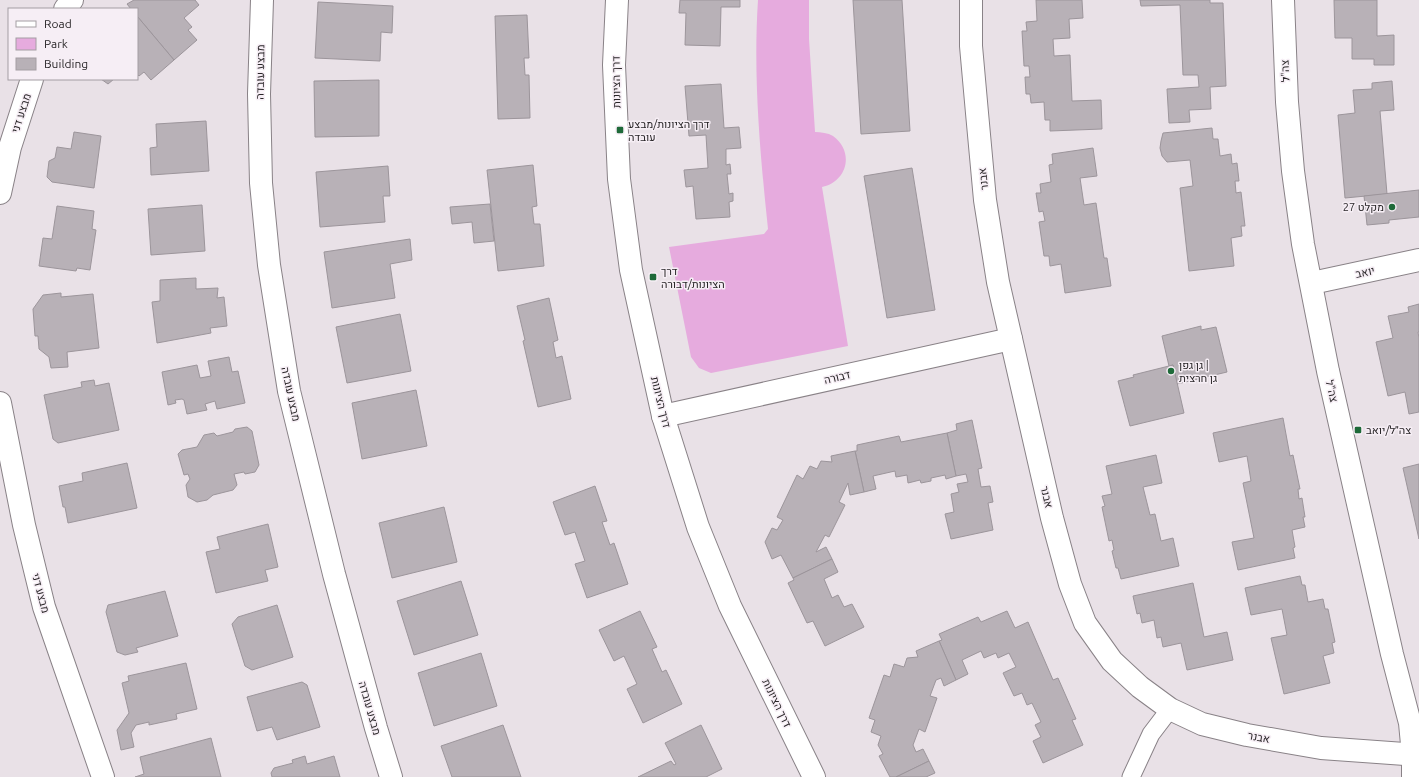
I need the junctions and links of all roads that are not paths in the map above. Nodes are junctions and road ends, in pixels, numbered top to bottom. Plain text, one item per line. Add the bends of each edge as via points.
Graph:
1 (72, 0) edge
2 (262, 0) edge
3 (617, 0) edge
4 (971, 0) edge
5 (1283, 0) edge
6 (66, 8) edge
7 (32, 80) edge
8 (0, 193) edge
9 (1419, 260) edge
10 (1312, 283) junction
11 (1011, 338) junction
12 (0, 403) edge
13 (663, 416) junction
14 (1170, 709) junction
15 (1416, 755) edge
16 (103, 777) edge
17 (391, 777) edge
18 (814, 777) edge
19 (1131, 777) edge
20 (1413, 777) edge

1 - 6 street
2 - 17 street, מבצע עובדה via 259,94 261,183 269,265 289,391 334,574
3 - 13 street, דרך הציונות via 614,65 619,179 631,270
4 - 11 street, אבנר via 972,46 985,200 998,282
5 - 10 street, צה"ל via 1293,171
7 - 8 street, מבצע דני via 10,147
9 - 10 street, יואב
10 - 15 street, צה"ל via 1328,371
11 - 13 street, דבורה
11 - 14 street, אבנר via 1052,518 1070,584 1085,623 1112,661 1140,687
12 - 16 street, מבצע דני via 24,525 44,607
13 - 18 street, דרך הציונות via 698,527 730,606
14 - 15 street, אבנר via 1202,724 1247,735 1321,748
14 - 19 lane via 1151,734
15 - 20 street, צה"ל

